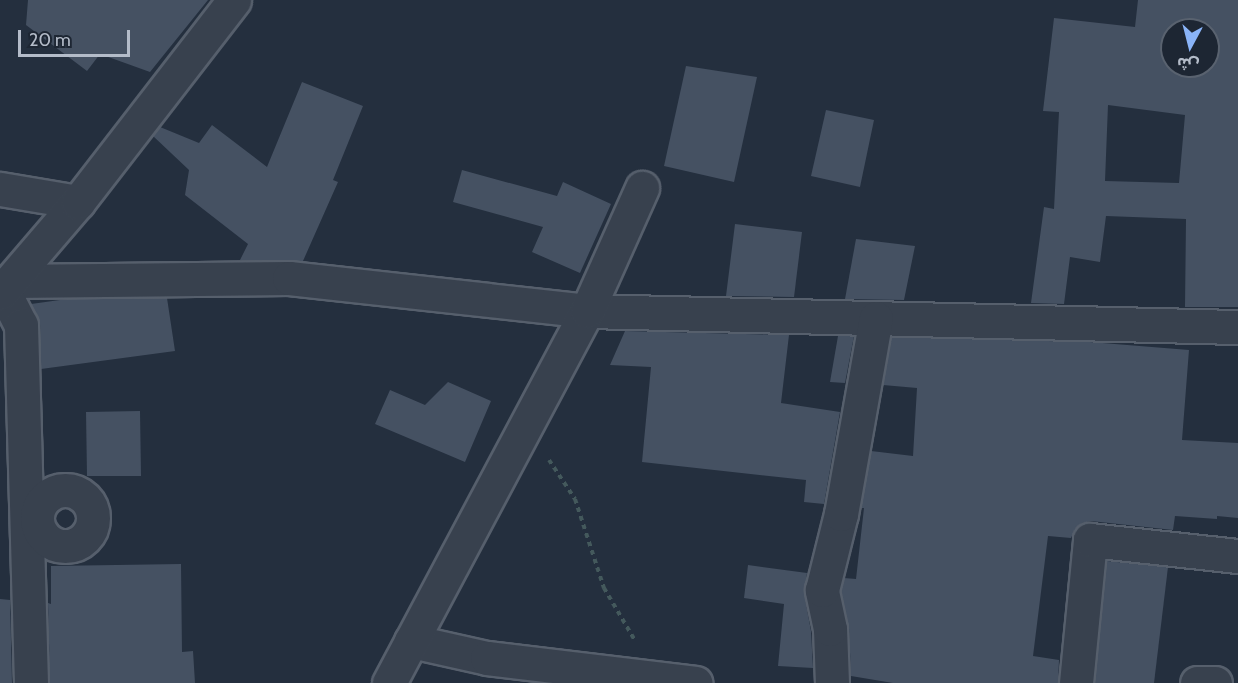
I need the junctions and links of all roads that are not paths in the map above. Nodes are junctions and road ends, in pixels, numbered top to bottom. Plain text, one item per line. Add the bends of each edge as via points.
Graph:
1 (234, 0) edge
2 (642, 188) dead end
3 (0, 189) edge
4 (78, 202) junction
5 (5, 288) edge
6 (587, 310) junction
7 (876, 318) junction
8 (1238, 327) edge
9 (1238, 556) edge
10 (411, 641) junction
11 (31, 683) edge
12 (389, 683) edge
13 (696, 683) edge
14 (832, 683) edge
15 (1076, 683) edge

1 - 4 street
2 - 6 street
3 - 4 street
4 - 5 street
5 - 6 street via 289,278
5 - 11 street via 21,325 33,512
6 - 7 street
6 - 10 street
7 - 8 street
7 - 14 street via 841,514 822,590 830,629
9 - 15 street via 1090,540
10 - 12 street
10 - 13 street via 487,658

